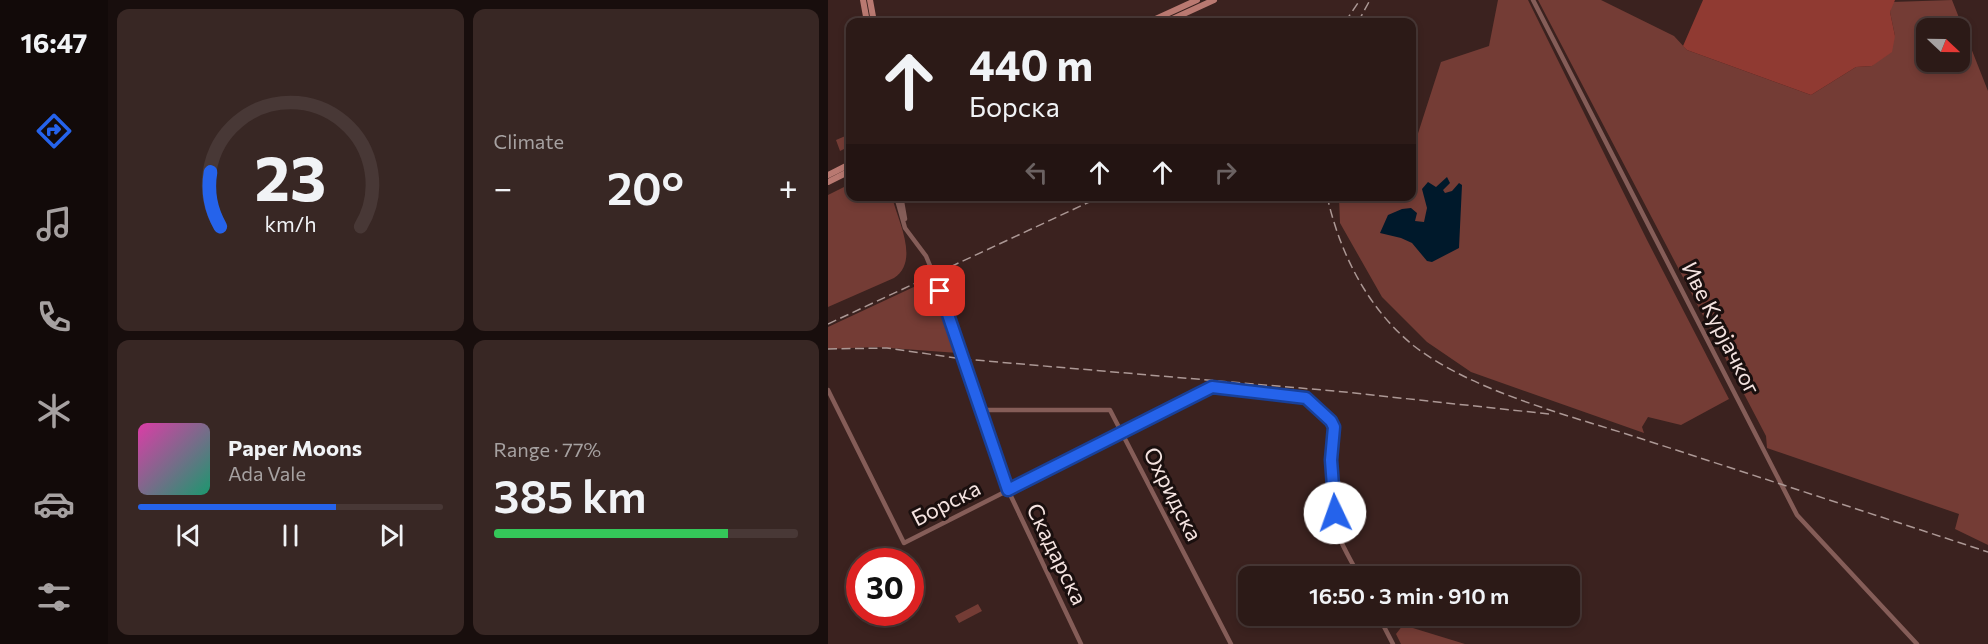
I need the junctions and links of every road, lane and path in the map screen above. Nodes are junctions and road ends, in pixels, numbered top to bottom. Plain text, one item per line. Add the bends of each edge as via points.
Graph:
1 (863, 0) edge
2 (870, 0) edge
3 (1197, 0) edge
4 (1214, 0) edge
5 (1533, 0) edge
6 (866, 18) edge
7 (873, 18) edge
8 (1158, 18) edge
9 (1175, 18) edge
10 (846, 166) edge
11 (846, 173) edge
12 (828, 175) edge
13 (828, 182) edge
14 (897, 201) edge
15 (902, 201) edge
16 (905, 228) junction
17 (828, 390) edge
18 (981, 410) junction
19 (1123, 431) junction
20 (1008, 490) junction
21 (1354, 566) edge
22 (1383, 626) edge
23 (1082, 644) edge
24 (1231, 644) edge
25 (1392, 644) edge
26 (1917, 644) edge

1 - 6 main road
2 - 7 main road
3 - 8 main road
4 - 9 main road
5 - 26 street, Иве Курјачког via 1797,515
10 - 12 main road
11 - 13 main road
14 - 16 street
15 - 16 street
16 - 18 street, Скадарска via 919,244 934,275
17 - 20 street, Борска via 904,543
18 - 19 street, Охридска via 1106,410 1114,415
18 - 20 street, Скадарска
19 - 20 street, Борска
19 - 21 street, Борска via 1212,387 1306,398 1334,427 1331,460 1338,534
19 - 24 street, Охридска
20 - 23 street, Скадарска
22 - 25 street

